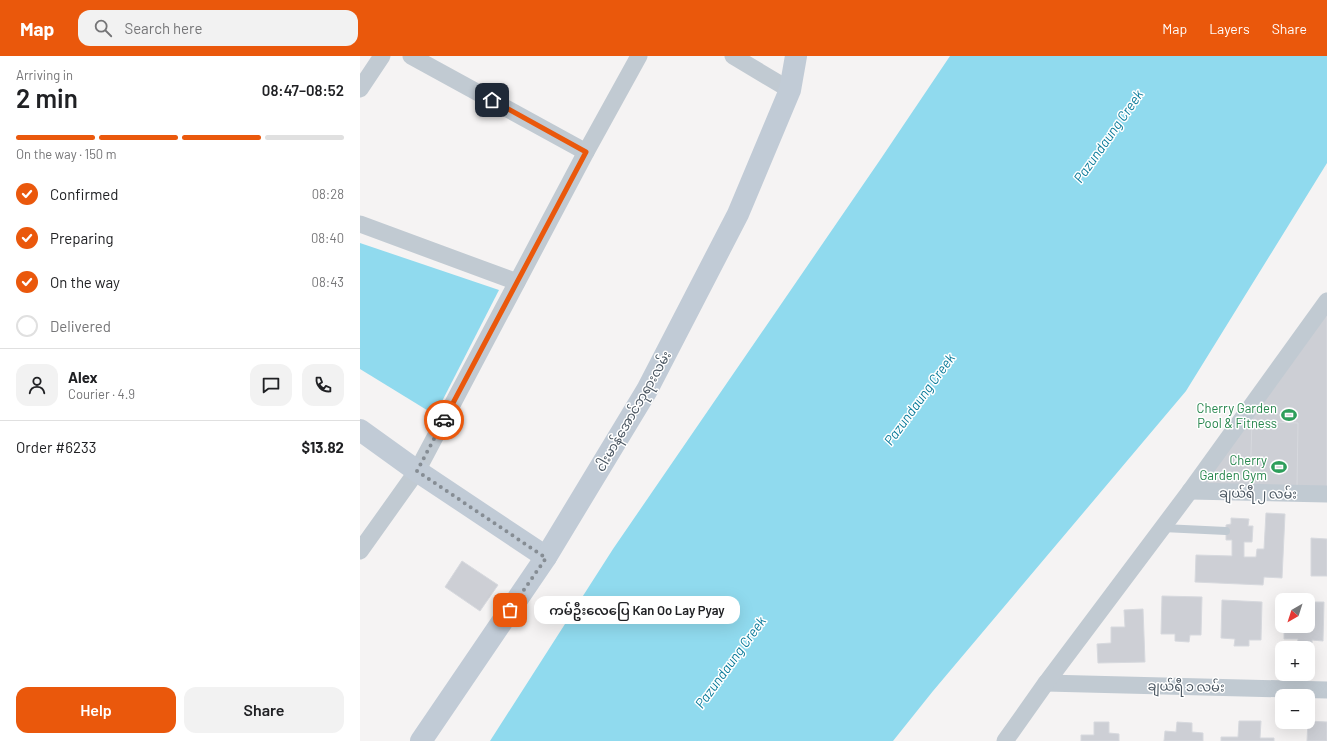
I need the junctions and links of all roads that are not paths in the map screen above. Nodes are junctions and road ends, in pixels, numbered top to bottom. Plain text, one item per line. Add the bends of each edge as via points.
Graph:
1 (382, 56) edge
2 (411, 56) edge
3 (640, 56) edge
4 (733, 56) edge
5 (796, 56) edge
6 (360, 89) edge
7 (790, 90) junction
8 (586, 152) junction
9 (360, 224) edge
10 (517, 282) junction
11 (1327, 303) edge
12 (360, 430) edge
13 (417, 471) junction
14 (1190, 491) junction
15 (1327, 494) edge
16 (1162, 528) junction
17 (1226, 531) dead end
18 (360, 551) edge
19 (546, 558) junction
20 (1046, 683) junction
21 (1327, 690) edge
22 (421, 741) edge
23 (1004, 741) edge

1 - 6 street
2 - 8 street
3 - 8 street
4 - 7 street
5 - 7 main road, ငါးမာန်အောင်ဘုရားလမ်း
7 - 19 main road, ငါးမာန်အောင်ဘုရားလမ်း via 738,214 647,390
8 - 10 street
9 - 10 street
10 - 13 street
11 - 14 street
12 - 13 main road
13 - 18 street
13 - 19 main road
14 - 15 street, ချယ်ရီ ၂ လမ်း
14 - 16 street
16 - 17 lane
16 - 20 street
19 - 22 main road, ငါးမာန်အောင်ဘုရားလမ်း
20 - 21 street, ချယ်ရီ ၁ လမ်း
20 - 23 street

